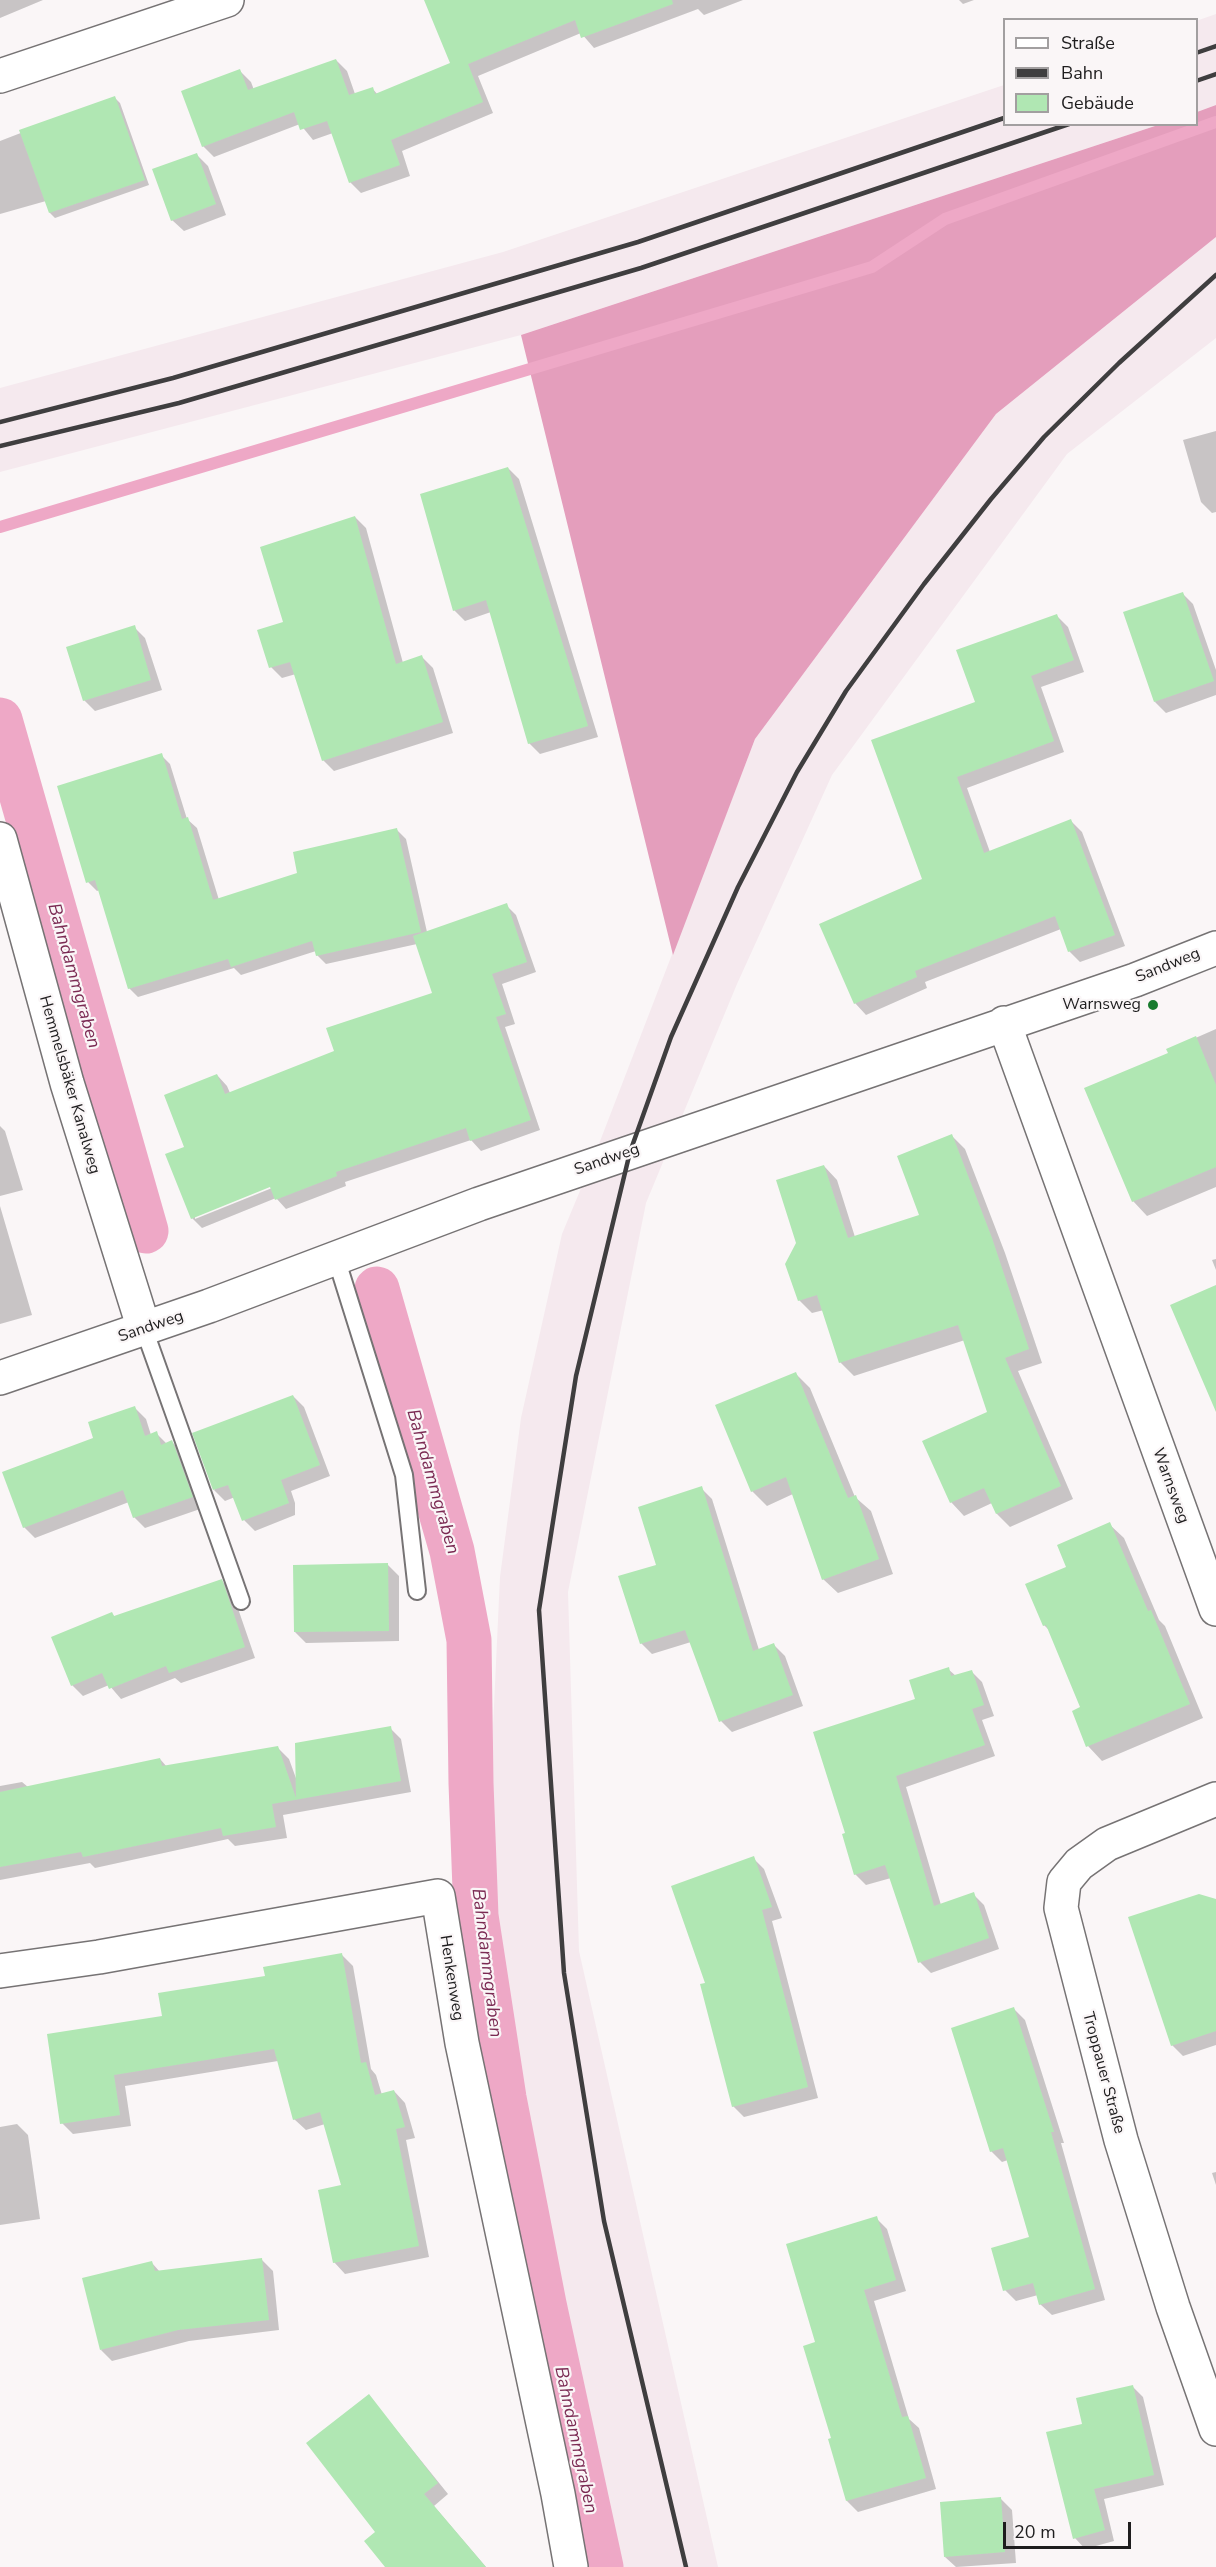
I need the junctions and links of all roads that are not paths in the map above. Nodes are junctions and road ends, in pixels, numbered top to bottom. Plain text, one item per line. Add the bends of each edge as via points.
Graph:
1 (227, 0) edge
2 (0, 76) edge
3 (0, 839) edge
4 (1216, 948) edge
5 (1004, 1023) junction
6 (336, 1258) junction
7 (144, 1329) junction
8 (0, 1378) edge
9 (417, 1590) dead end
10 (241, 1601) dead end
11 (1216, 1609) edge
12 (1216, 1799) edge
13 (0, 1971) edge
14 (1216, 2429) edge
15 (571, 2567) edge

1 - 2 street
3 - 7 street, Hemmelsbäker Kanalweg via 67,1083
4 - 5 street, Sandweg via 1135,980
5 - 6 street, Sandweg via 479,1204
5 - 11 street, Warnsweg
6 - 7 street, Sandweg
6 - 9 lane via 404,1474
7 - 8 street, Sandweg
7 - 10 lane
12 - 14 street, Troppauer Straße via 1107,1844 1079,1864 1064,1882 1061,1908 1121,2140
13 - 15 street, Henkenweg via 438,1896 462,2043

